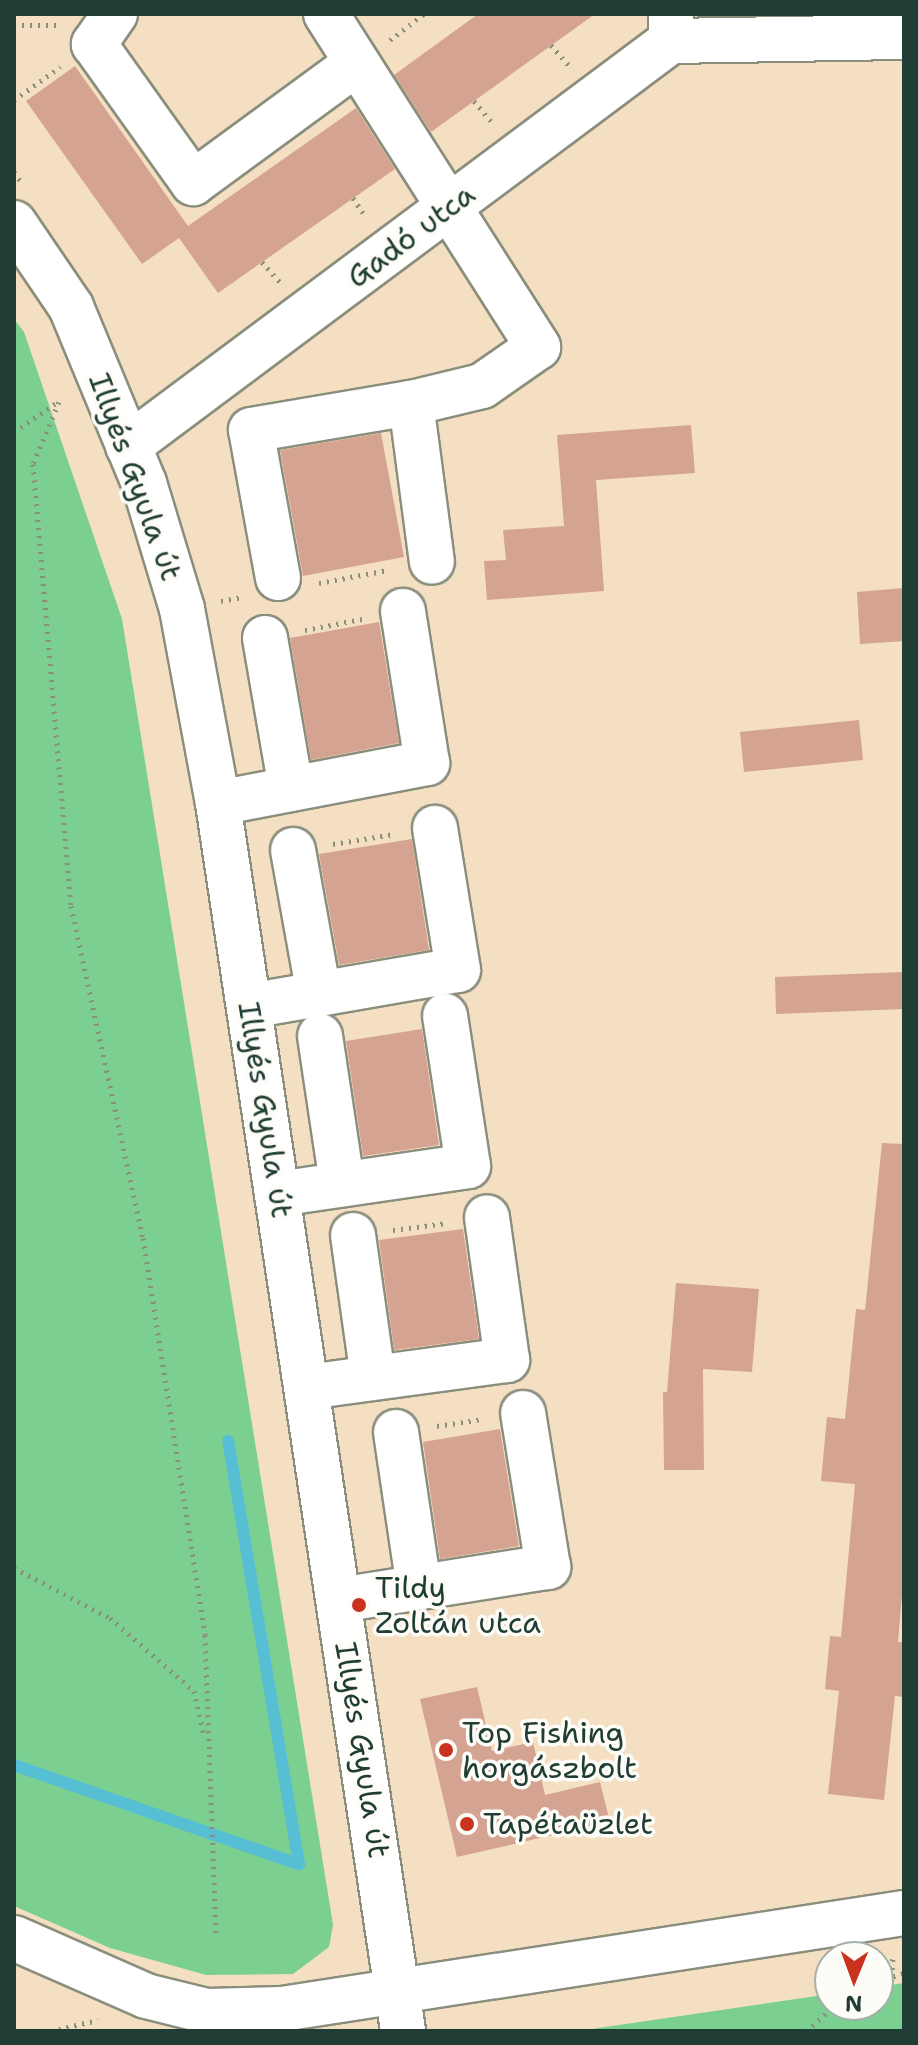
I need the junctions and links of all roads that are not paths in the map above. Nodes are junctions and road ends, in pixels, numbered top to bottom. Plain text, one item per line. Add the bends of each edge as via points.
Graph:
1 (115, 14) edge
2 (326, 14) edge
3 (671, 27) edge
4 (904, 37) edge
5 (357, 63) junction
6 (450, 207) junction
7 (14, 223) edge
8 (411, 403) junction
9 (128, 446) junction
10 (432, 562) dead end
11 (278, 578) dead end
12 (403, 611) road end
13 (265, 638) road end
14 (291, 789) junction
15 (218, 803) junction
16 (435, 828) road end
17 (293, 850) road end
18 (249, 1006) junction
19 (319, 1015) junction
20 (445, 1016) dead end
21 (342, 1184) junction
22 (277, 1194) junction
23 (487, 1217) road end
24 (353, 1235) road end
25 (373, 1378) junction
26 (307, 1387) junction
27 (523, 1413) road end
28 (396, 1432) road end
29 (419, 1587) junction
30 (339, 1600) junction
31 (904, 1913) edge
32 (14, 1938) edge
33 (401, 2011) edge
34 (146, 2014) edge

1 - 5 street via 94,44 193,183
2 - 5 street
3 - 4 street
3 - 6 street, Gadó utca
5 - 6 street
6 - 8 street via 538,347 482,386
6 - 9 street, Gadó utca
7 - 9 street, Illyés Gyula út via 71,307
8 - 10 street
8 - 11 street via 251,430
9 - 15 street, Illyés Gyula út via 182,609
12 - 14 street via 427,763
13 - 14 street
14 - 15 street
15 - 18 street, Illyés Gyula út
16 - 19 street via 458,970
17 - 19 street
18 - 19 street
18 - 22 street, Illyés Gyula út
19 - 21 street
20 - 21 street via 468,1166
21 - 22 street
22 - 26 street, Illyés Gyula út
23 - 25 street via 507,1360
24 - 25 street
25 - 26 street
26 - 30 street, Illyés Gyula út
27 - 29 street via 548,1567
28 - 29 street
29 - 30 street
30 - 33 street, Illyés Gyula út
31 - 33 street
32 - 34 street
33 - 34 street

